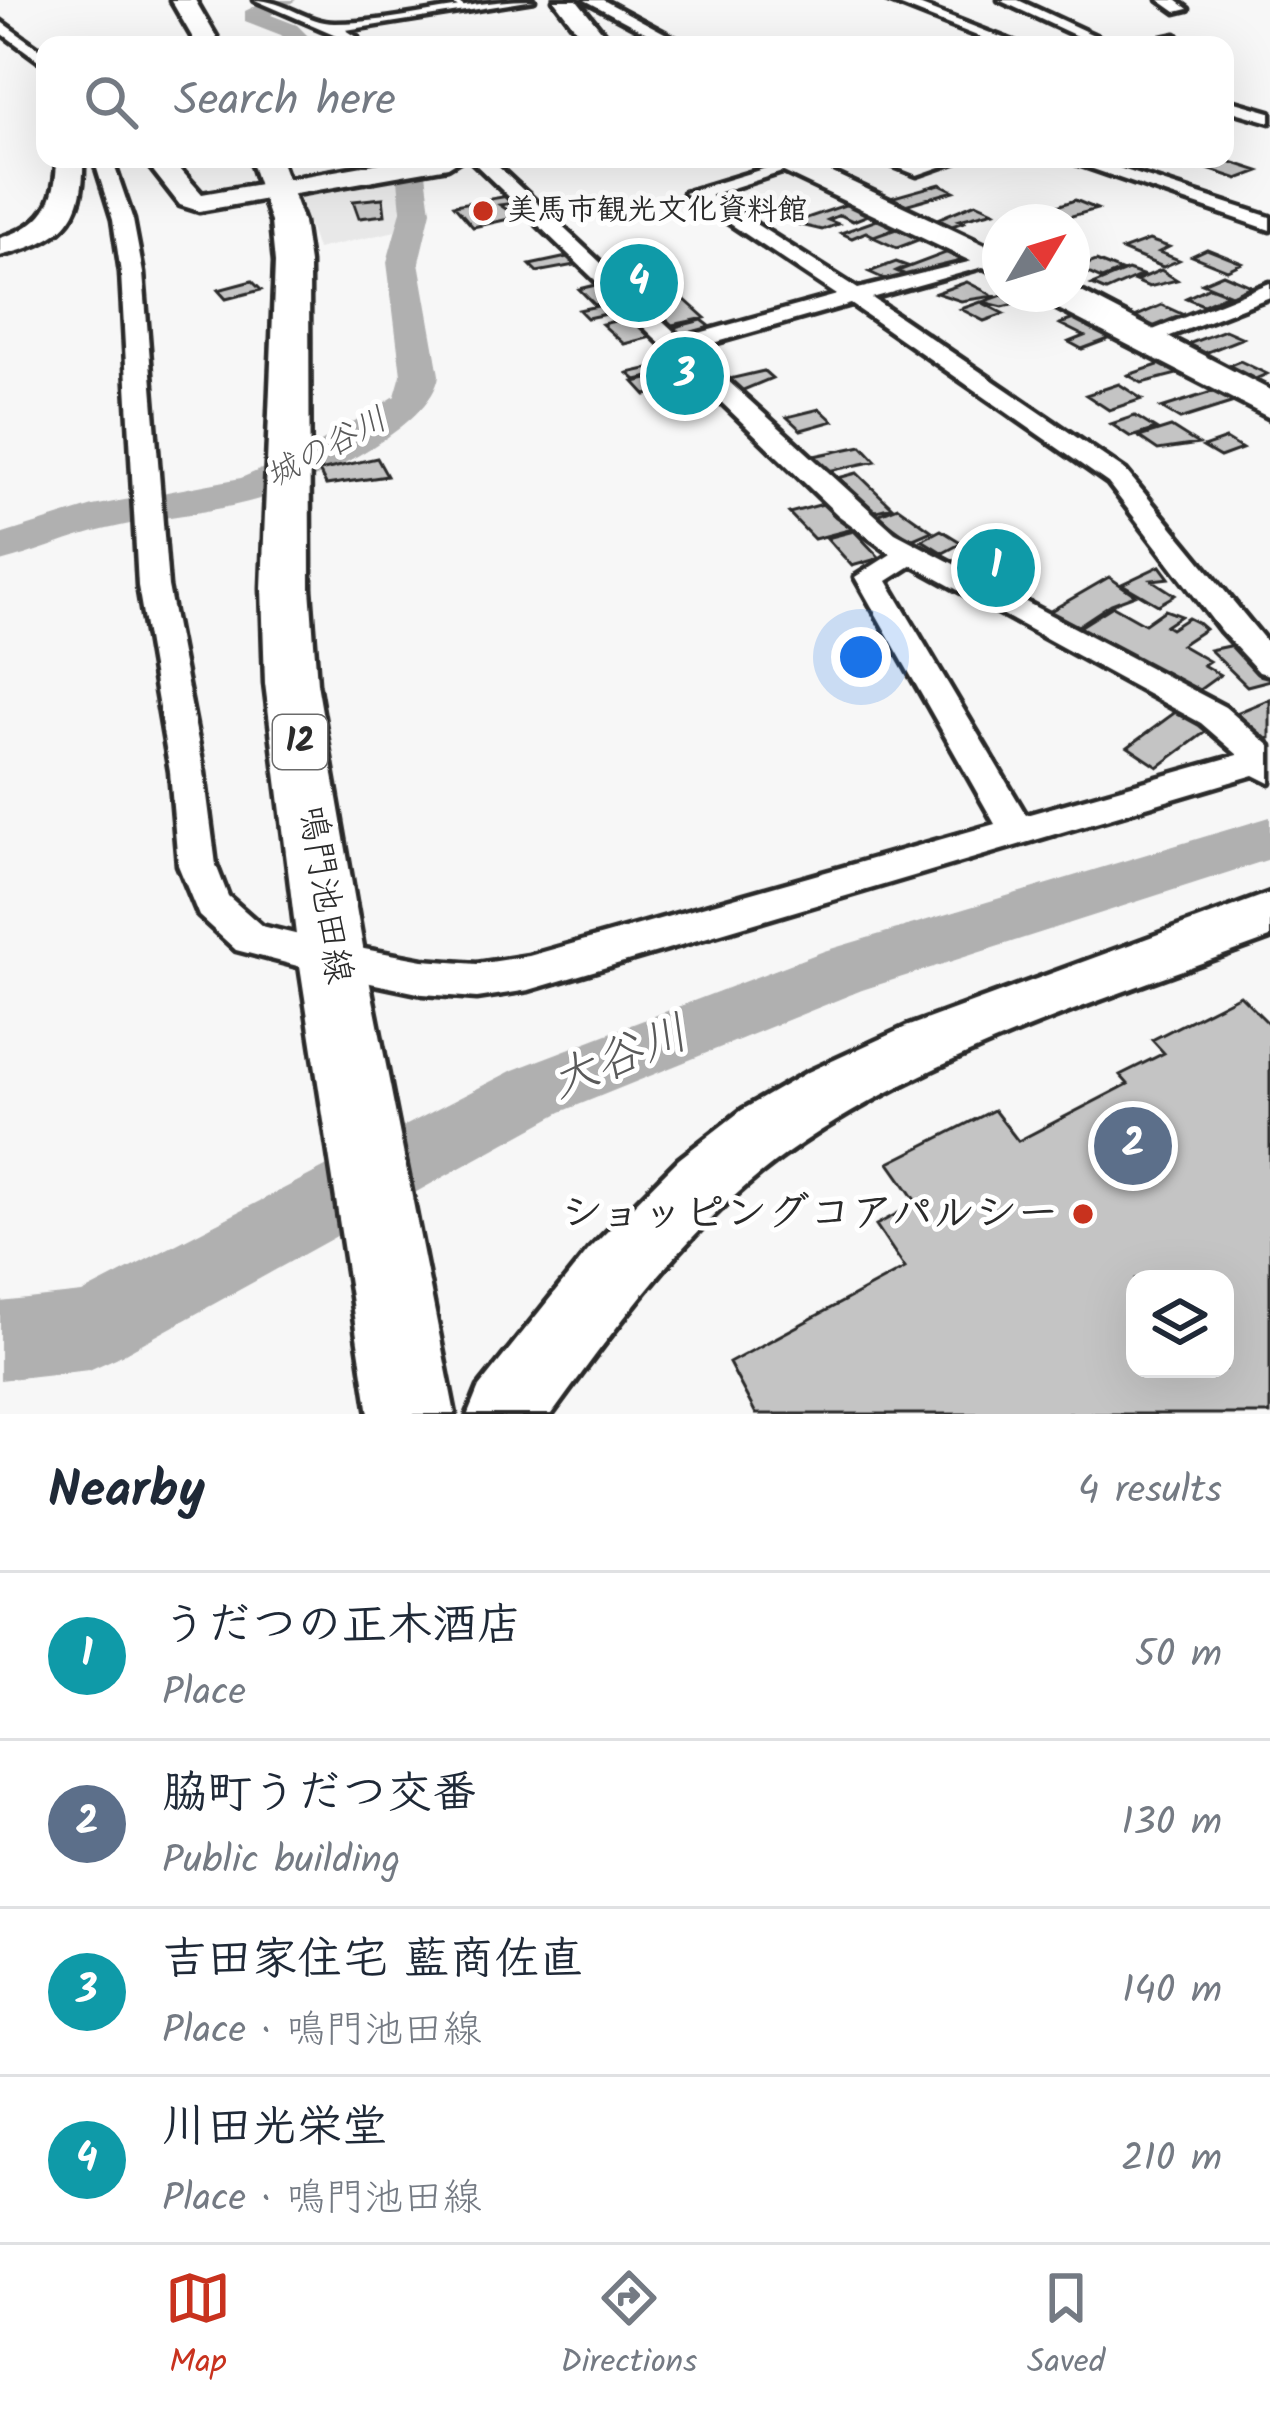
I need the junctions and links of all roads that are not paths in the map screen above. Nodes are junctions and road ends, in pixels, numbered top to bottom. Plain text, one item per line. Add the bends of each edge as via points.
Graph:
1 (182, 0) edge
2 (527, 0) edge
3 (565, 0) edge
4 (592, 0) edge
5 (892, 0) edge
6 (1006, 0) edge
7 (1166, 0) edge
8 (271, 2) edge
9 (487, 3) edge
10 (457, 4) edge
11 (1181, 9) dead end
12 (0, 25) edge
13 (331, 28) junction
14 (205, 36) edge
15 (348, 36) edge
16 (594, 36) edge
17 (662, 36) edge
18 (990, 36) edge
19 (1088, 36) edge
20 (36, 53) edge
21 (1234, 107) edge
22 (1270, 117) edge
23 (70, 168) edge
24 (106, 168) edge
25 (164, 168) edge
26 (347, 168) edge
27 (489, 168) edge
28 (771, 168) edge
29 (797, 168) edge
30 (1100, 168) edge
31 (271, 173) edge
32 (1270, 224) edge
33 (0, 247) edge
34 (982, 256) edge
35 (982, 265) edge
36 (1270, 290) edge
37 (854, 296) junction
38 (1090, 310) edge
39 (1144, 338) junction
40 (680, 345) junction
41 (1270, 406) edge
42 (908, 551) junction
43 (1270, 665) edge
44 (1267, 765) edge
45 (1018, 832) junction
46 (1270, 915) edge
47 (336, 977) junction
48 (410, 1403) edge
49 (506, 1414) edge

1 - 14 main road
2 - 9 street
3 - 16 main road
4 - 17 street
5 - 18 street
6 - 19 street
7 - 11 street
8 - 13 street
9 - 10 street
10 - 13 street
12 - 20 street
13 - 15 street
21 - 22 street
23 - 33 main road via 68,207 59,220
24 - 47 street via 132,273 153,586 196,865 213,905 250,939
25 - 31 main road via 200,202
26 - 31 main road
27 - 40 street
28 - 37 street via 694,193
29 - 34 main road
30 - 32 street
31 - 47 main road, 鳴門池田線 / 12 via 292,263 291,683
35 - 37 street
36 - 39 street
37 - 40 street
37 - 43 street via 1118,477
38 - 39 main road
39 - 41 main road
40 - 42 street via 848,509
42 - 44 street via 1213,715
42 - 45 street via 870,578
44 - 45 street
45 - 47 street via 529,973 477,981
46 - 49 main road via 943,1039 792,1113 671,1210
47 - 48 main road, 鳴門池田線 / 12

